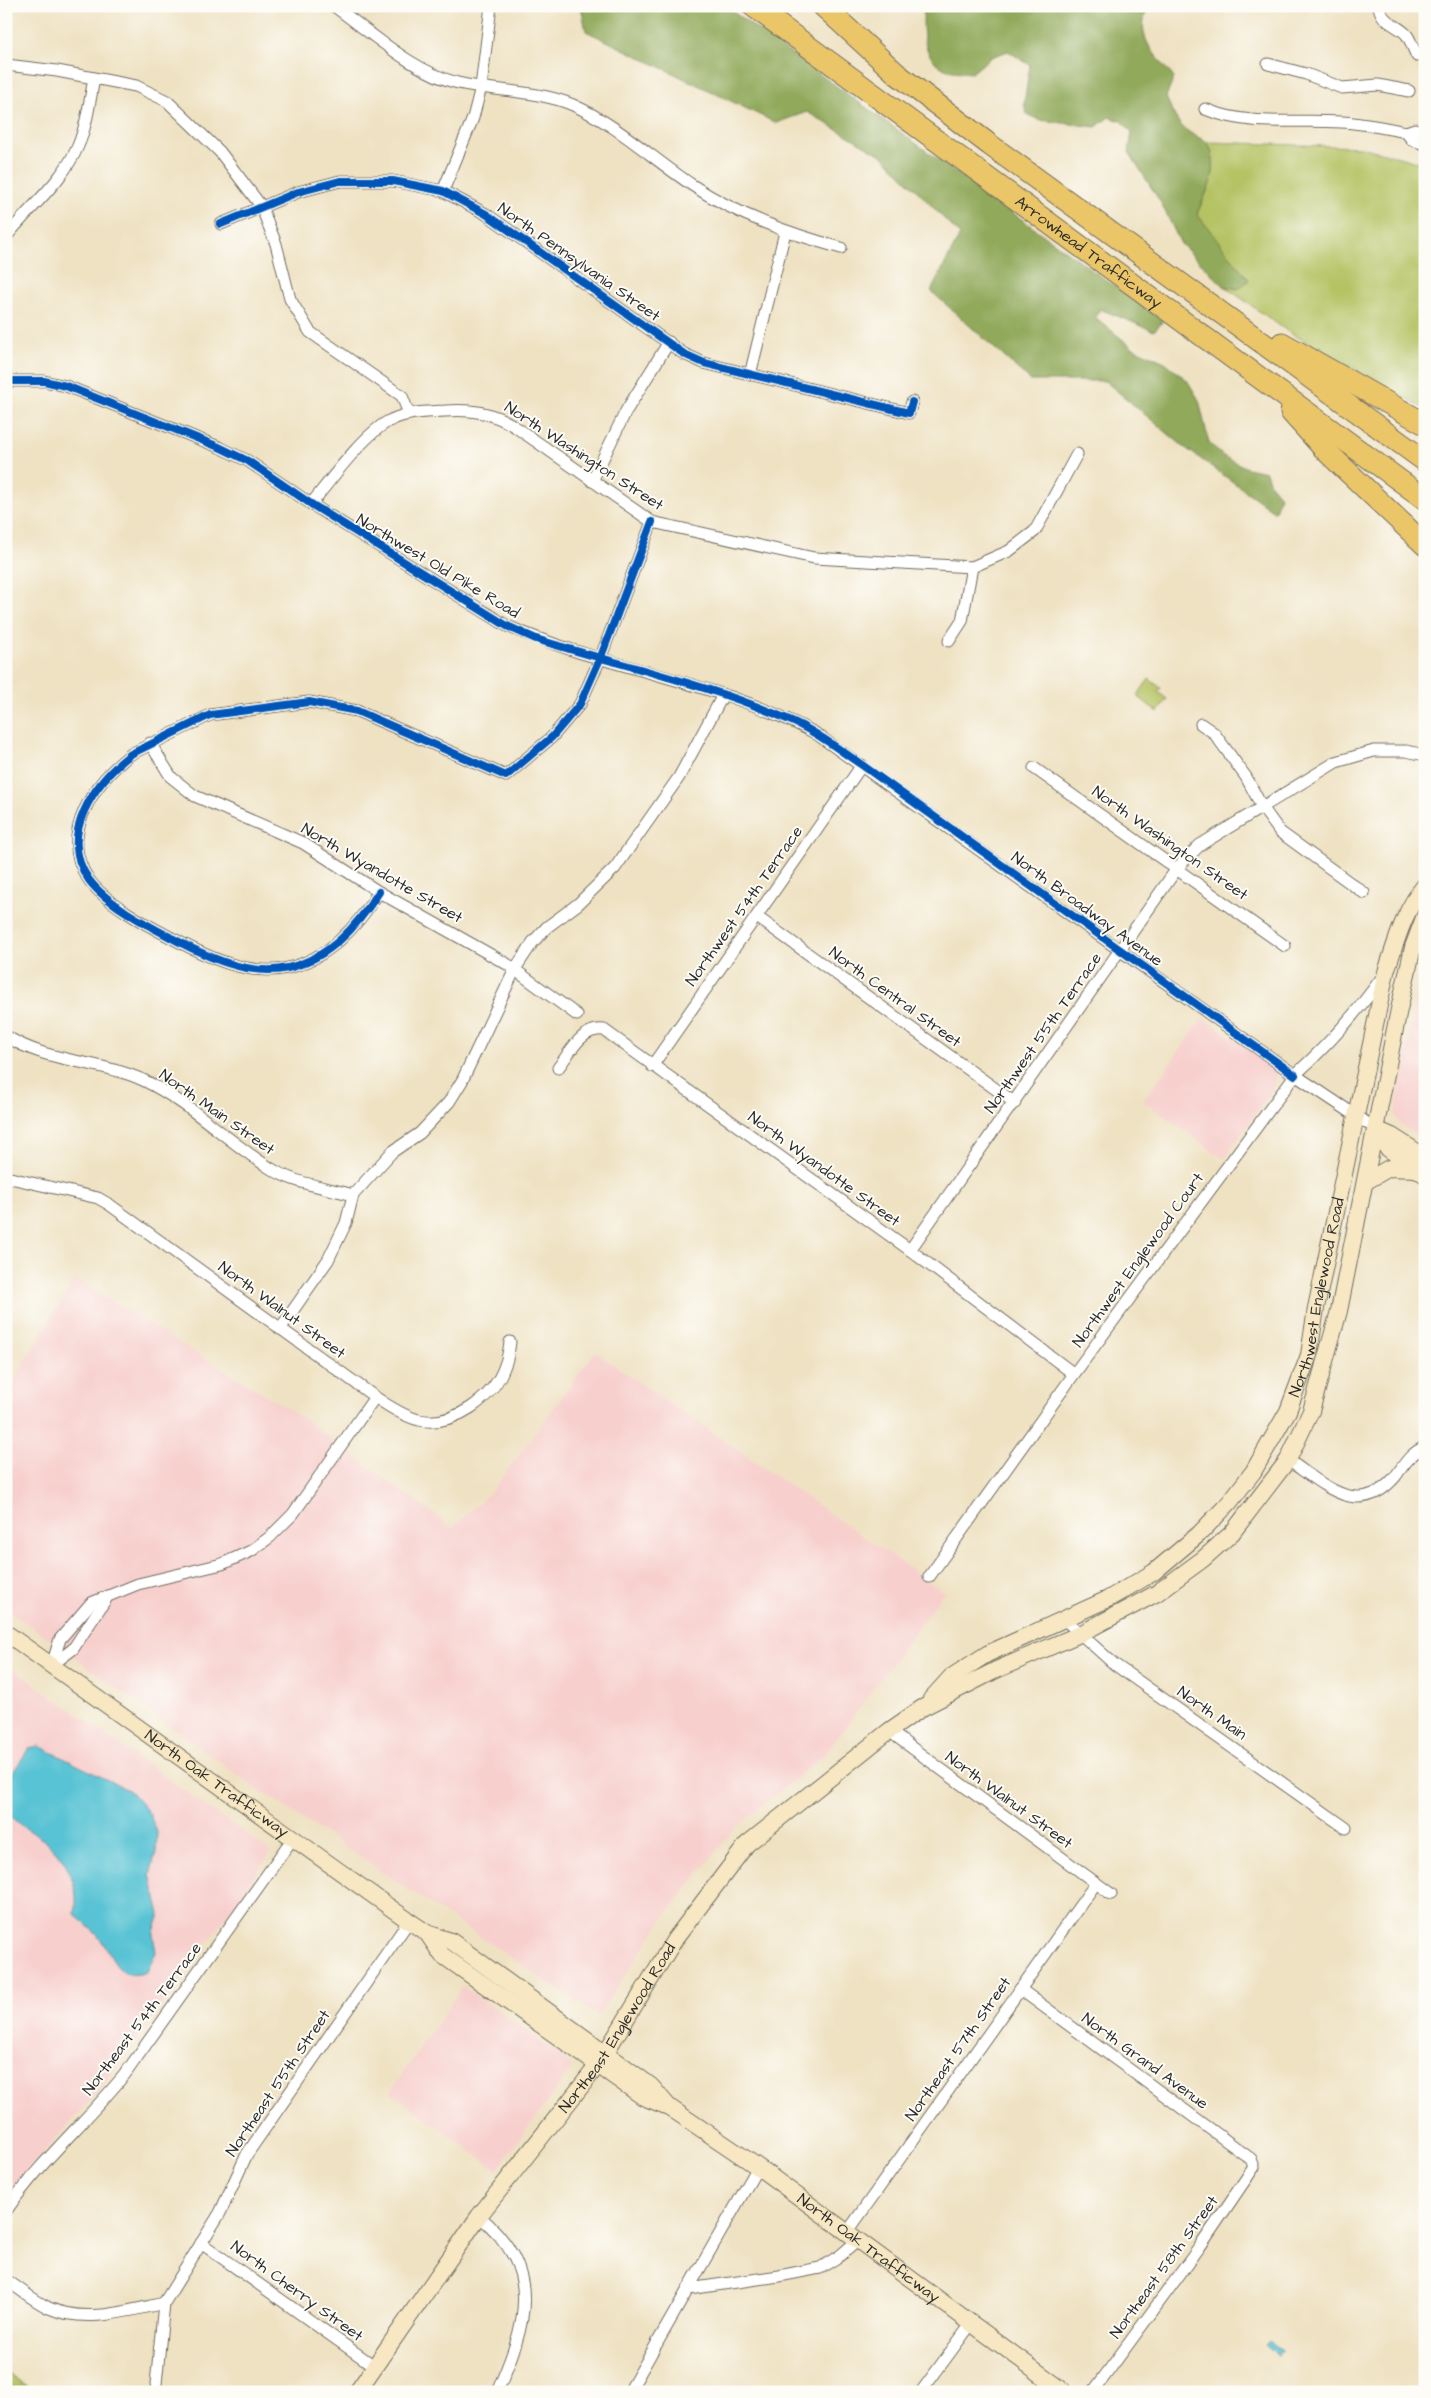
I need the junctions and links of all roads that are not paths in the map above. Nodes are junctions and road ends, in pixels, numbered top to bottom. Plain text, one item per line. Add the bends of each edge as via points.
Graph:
1 (334, 6) edge
2 (491, 6) edge
3 (753, 6) edge
4 (823, 6) edge
5 (1379, 6) edge
6 (1417, 56) dead end
7 (6, 64) edge
8 (1268, 64) dead end
9 (94, 78) junction
10 (481, 87) junction
11 (1409, 92) dead end
12 (1205, 109) dead end
13 (1406, 132) junction
14 (1425, 133) edge
15 (1425, 144) edge
16 (443, 191) junction
17 (261, 206) junction
18 (221, 224) dead end
19 (785, 232) junction
20 (6, 237) edge
21 (841, 248) dead end
22 (1243, 327) junction
23 (669, 342) junction
24 (750, 375) junction
25 (1261, 378) junction
26 (6, 381) edge
27 (912, 402) dead end
28 (409, 414) junction
29 (1425, 424) edge
30 (1077, 454) dead end
31 (1425, 462) edge
32 (592, 481) junction
33 (1425, 499) edge
34 (311, 504) junction
35 (652, 522) junction
36 (1425, 545) edge
37 (972, 567) junction
38 (950, 640) dead end
39 (600, 659) junction
40 (723, 694) junction
41 (1200, 724) dead end
42 (150, 743) junction
43 (1425, 755) edge
44 (862, 765) junction
45 (1034, 768) dead end
46 (1262, 807) junction
47 (1178, 868) junction
48 (1425, 885) edge
49 (379, 892) junction
50 (1364, 893) dead end
51 (1425, 915) edge
52 (757, 917) junction
53 (1286, 946) dead end
54 (1120, 950) junction
55 (515, 969) junction
56 (1386, 972) junction
57 (577, 1015) dead end
58 (6, 1036) edge
59 (652, 1066) junction
60 (558, 1068) dead end
61 (1295, 1075) junction
62 (1015, 1103) junction
63 (1356, 1116) junction
64 (1376, 1129) junction
65 (1422, 1167) edge
66 (6, 1177) edge
67 (1365, 1182) junction
68 (353, 1194) junction
69 (910, 1250) junction
70 (280, 1329) junction
71 (510, 1342) dead end
72 (1074, 1374) junction
73 (374, 1397) junction
74 (1425, 1447) edge
75 (1288, 1460) junction
76 (930, 1577) dead end
77 (106, 1599) junction
78 (1065, 1620) junction
79 (6, 1633) edge
80 (1080, 1634) junction
81 (52, 1665) junction
82 (922, 1708) junction
83 (889, 1731) junction
84 (1346, 1828) dead end
85 (293, 1838) junction
86 (1096, 1883) junction
87 (1111, 1894) dead end
88 (410, 1921) junction
89 (1020, 1989) junction
90 (601, 2059) junction
91 (1251, 2158) joint
92 (758, 2167) junction
93 (6, 2211) edge
94 (479, 2216) junction
95 (852, 2238) junction
96 (201, 2242) junction
97 (6, 2280) edge
98 (689, 2289) junction
99 (164, 2303) junction
100 (971, 2324) junction
101 (374, 2366) junction
102 (156, 2384) dead end
103 (1059, 2390) edge
104 (356, 2392) edge
105 (497, 2392) edge
106 (629, 2392) edge
107 (921, 2392) edge
108 (1094, 2392) edge

1 - 10 street via 428,72
2 - 10 street
3 - 25 highway, Arrowhead Trafficway
4 - 22 highway, Arrowhead Trafficway via 912,86
5 - 6 street via 1387,21 1405,34
7 - 9 street
8 - 11 street via 1342,88 1378,85
9 - 17 street via 136,86 167,101 220,152
9 - 20 street via 78,146 68,164
10 - 16 street via 474,118
10 - 19 street via 528,92 574,106 597,118 715,199
12 - 13 street via 1220,115 1264,121 1343,122
13 - 14 street via 1415,129
13 - 15 street via 1412,140
16 - 17 street, North Pennsylvania Street via 393,181 340,181
16 - 23 street, North Pennsylvania Street via 486,214
17 - 18 street, North Pennsylvania Street
17 - 28 street via 276,244 290,299 310,332 402,396
19 - 21 street
19 - 24 street
22 - 29 highway via 1292,348
22 - 31 highway, Arrowhead Trafficway
23 - 24 street, North Pennsylvania Street via 684,354 704,363
23 - 32 street via 626,411
24 - 27 street, North Pennsylvania Street via 909,413
25 - 33 highway, Arrowhead Trafficway
25 - 36 highway via 1326,451
26 - 34 street, Northwest Old Pike Road via 66,386 201,440 248,461
28 - 32 street, North Washington Street via 472,410 497,417
28 - 34 street, North Washington Street via 388,421 368,438
30 - 37 street, North Washington Street via 1035,531 1010,551
32 - 35 street, North Washington Street
34 - 39 street, Northwest Old Pike Road via 507,626 536,639
35 - 37 street, North Washington Street via 814,558
35 - 39 street
37 - 38 street via 962,621
39 - 40 street, Northwest Old Pike Road
39 - 42 street via 580,704 567,721 506,776 357,710 315,702 210,715
40 - 44 street, Northwest Old Pike Road via 788,719
40 - 55 street via 679,777 614,868 578,904 547,927
41 - 46 street via 1214,733 1246,777
42 - 49 street, North Wyandotte Street via 172,777 195,796 303,843
42 - 49 street via 125,758 104,778 82,814 76,834 79,861 89,880 127,911 182,943 214,957 258,971 274,970 305,962 326,951 357,925
43 - 46 street, Northwest 55th Terrace via 1390,750 1358,754 1336,762
44 - 52 street, Northwest 54th Terrace
44 - 54 street, North Broadway Avenue
45 - 47 street, North Washington Street
46 - 47 street, Northwest 55th Terrace via 1200,844
46 - 50 street via 1280,832
47 - 53 street, North Washington Street
47 - 54 street, Northwest 55th Terrace
48 - 56 main road, Northwest Englewood Road via 1415,897 1402,924
49 - 55 street, North Wyandotte Street
51 - 64 main road, Northwest Englewood Road via 1413,947
52 - 59 street, Northwest 54th Terrace
52 - 62 street, North Central Street
54 - 61 street, North Broadway Avenue
54 - 62 street, Northwest 55th Terrace
55 - 57 street, North Wyandotte Street
55 - 68 street via 449,1102 420,1133 392,1152
56 - 61 street, Northwest Englewood Court via 1363,1004
56 - 63 main road, Northwest Englewood Road
58 - 68 street, North Main Street via 38,1051 143,1080 270,1168 300,1182
59 - 60 street, North Wyandotte Street via 604,1030 598,1030 581,1037
59 - 69 street, North Wyandotte Street
61 - 63 street, North Broadway Avenue
61 - 72 street, Northwest Englewood Court
62 - 69 street, Northwest 55th Terrace
63 - 64 street, North Broadway Avenue
63 - 78 main road, Northwest Englewood Road via 1309,1355 1280,1426 1253,1472 1199,1534 1154,1572
64 - 65 main road, North Broadway Avenue via 1387,1148
64 - 67 main road, Northwest Englewood Road
65 - 67 main road via 1389,1168
66 - 70 street, North Walnut Street via 98,1198
67 - 75 main road, Northwest Englewood Road via 1323,1376
68 - 70 street via 346,1223 328,1260
69 - 72 street, North Wyandotte Street
70 - 73 street, North Walnut Street
71 - 73 street, North Walnut Street via 505,1366 495,1384 480,1401 458,1415 420,1420
72 - 76 street, Northwest Englewood Court
73 - 77 street via 293,1514 270,1537 251,1551 222,1564 138,1584
74 - 75 street via 1411,1455 1384,1489 1375,1495 1357,1498 1337,1493
75 - 80 main road, Northwest Englewood Road via 1232,1533 1203,1559 1157,1593
77 - 81 street via 73,1649
77 - 81 street via 91,1603 60,1639
78 - 80 street, North Main
78 - 82 main road, Northeast Englewood Road via 987,1654 951,1677
79 - 81 main road, North Oak Trafficway
80 - 82 main road, Northeast Englewood Road via 996,1670
80 - 84 street, North Main via 1114,1664
81 - 85 main road, North Oak Trafficway
82 - 83 main road, Northeast Englewood Road
83 - 86 street, North Walnut Street
83 - 90 main road, Northeast Englewood Road via 748,1844 675,1939
85 - 88 main road, North Oak Trafficway
85 - 93 street, Northeast 54th Terrace via 125,2074 44,2163
86 - 87 street, North Walnut Street
86 - 89 street, Northeast 57th Street
88 - 90 main road, North Oak Trafficway via 427,1933 451,1941
88 - 96 street, Northeast 55th Street via 247,2154 220,2213
89 - 91 street, North Grand Avenue
89 - 95 street, Northeast 57th Street
90 - 92 main road, North Oak Trafficway via 651,2086 669,2107
90 - 94 main road, Northeast Englewood Road
91 - 108 street, Northeast 58th Street via 1254,2167
92 - 95 main road, North Oak Trafficway
92 - 98 street
94 - 101 main road, Northeast Englewood Road
94 - 105 street via 503,2239 516,2260 522,2294 524,2316 520,2336
95 - 98 street, Northeast 57th Street via 841,2255 820,2268
95 - 100 main road, North Oak Trafficway
96 - 99 street, Northeast 55th Street
96 - 101 street, North Cherry Street
97 - 99 street via 47,2307 77,2316
98 - 106 street
99 - 102 street, Northeast 55th Street
100 - 103 main road, North Oak Trafficway
100 - 107 street
101 - 104 main road, Northeast Englewood Road

